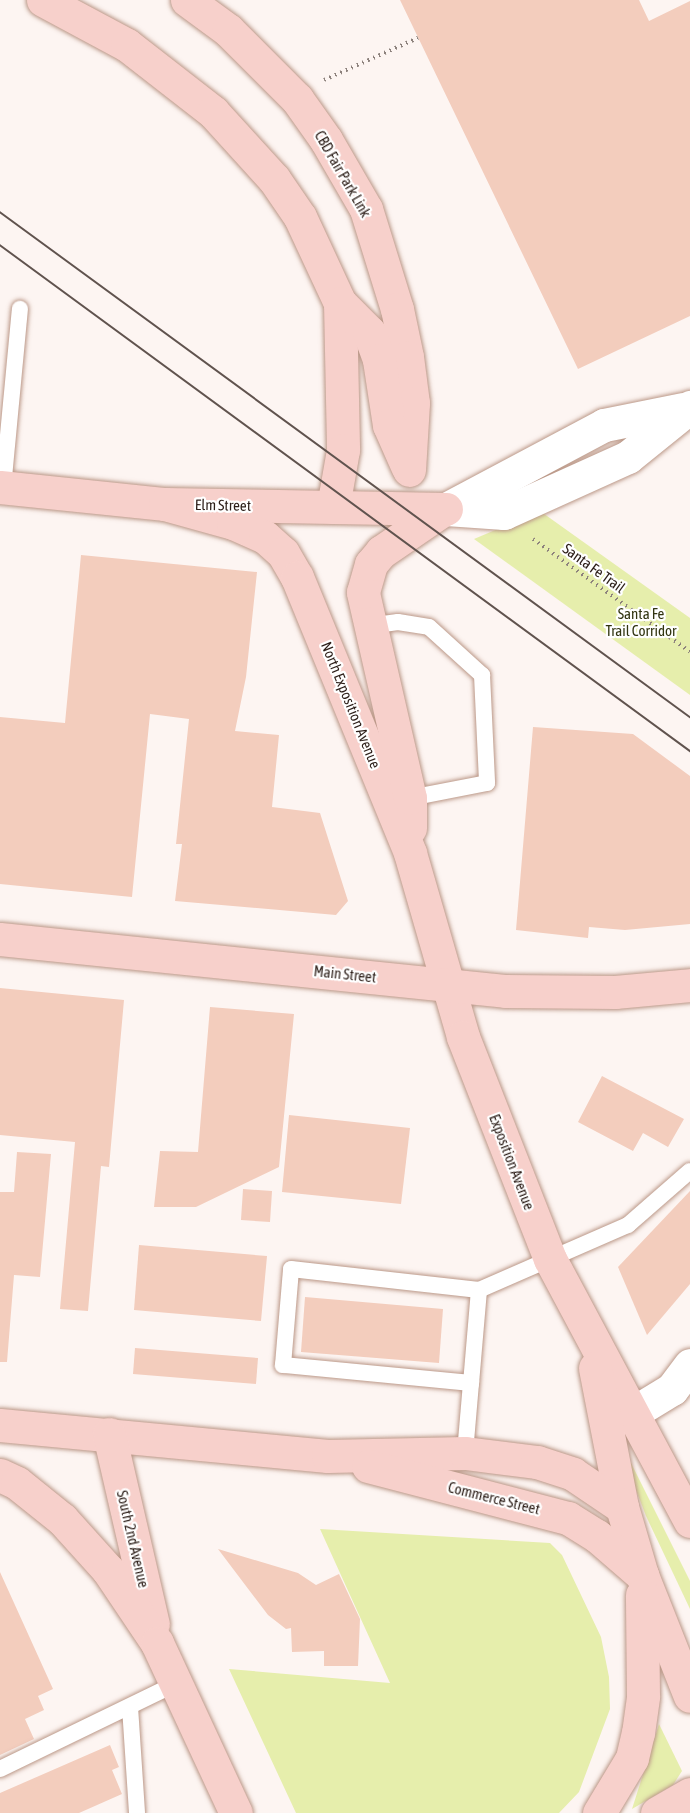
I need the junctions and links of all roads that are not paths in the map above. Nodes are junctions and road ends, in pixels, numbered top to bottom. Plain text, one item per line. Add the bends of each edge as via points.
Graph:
1 (43, 0) edge
2 (187, 0) edge
3 (340, 303) junction
4 (20, 309) dead end
5 (689, 407) edge
6 (409, 470) junction
7 (1, 488) edge
8 (165, 504) junction
9 (333, 507) junction
10 (446, 508) junction
11 (369, 626) junction
12 (410, 798) junction
13 (410, 853) junction
14 (0, 939) edge
15 (446, 984) junction
16 (690, 985) edge
17 (690, 1171) edge
18 (550, 1259) junction
19 (479, 1290) junction
20 (690, 1365) edge
21 (471, 1383) junction
22 (618, 1418) junction
23 (0, 1425) edge
24 (109, 1434) junction
25 (465, 1453) junction
26 (328, 1456) junction
27 (0, 1475) edge
28 (681, 1486) edge
29 (622, 1507) junction
30 (690, 1521) edge
31 (642, 1575) junction
32 (157, 1643) junction
33 (177, 1683) junction
34 (690, 1696) edge
35 (130, 1707) junction
36 (0, 1769) edge
37 (690, 1794) edge
38 (137, 1812) edge
39 (236, 1813) edge
40 (599, 1813) edge
41 (657, 1813) edge

1 - 3 main road via 127,45 213,112 274,179 300,217
2 - 6 main road, CBD Fair Park Link via 228,30 297,99 366,209 397,309 406,357 413,403
3 - 6 main road via 369,332 379,360 389,425
3 - 9 main road via 344,450
4 - 7 lane
5 - 10 street, Elm Street via 604,425
6 - 10 main road via 424,492
7 - 8 main road, Elm Street
8 - 9 main road, Elm Street
8 - 13 main road, North Exposition Avenue via 233,523 265,537 283,553 320,627
9 - 10 main road, Elm Street
10 - 11 main road via 398,537 371,564 363,592
11 - 12 main road
11 - 12 lane via 398,622 429,627 482,675 487,783
12 - 13 main road
13 - 15 main road, North Exposition Avenue
14 - 15 main road, Main Street
15 - 16 main road, Main Street via 506,991 615,992
15 - 18 main road, Exposition Avenue
17 - 18 lane via 628,1226
18 - 19 lane
18 - 22 main road, Exposition Avenue via 589,1336
19 - 21 lane
19 - 21 lane via 291,1269 283,1365
20 - 22 street via 672,1389
21 - 25 lane
22 - 28 main road, Exposition Avenue
22 - 29 main road, Exposition Avenue
23 - 24 main road, Commerce Street
24 - 26 main road, Commerce Street
24 - 32 main road, South 2nd Avenue
25 - 26 main road, Commerce Street
25 - 29 main road, Commerce Street via 537,1462 573,1474
26 - 31 main road, Commerce Street via 568,1518 597,1536
27 - 32 main road, South 2nd Avenue via 18,1484 62,1519 108,1570
28 - 30 main road, Exposition Avenue
29 - 31 main road, Exposition Avenue
31 - 34 main road, Exposition Avenue
31 - 40 main road via 643,1696 638,1733 633,1758
32 - 33 main road, South 2nd Avenue
33 - 35 lane
33 - 39 main road, South 2nd Avenue
35 - 36 lane
35 - 38 lane
37 - 41 main road

